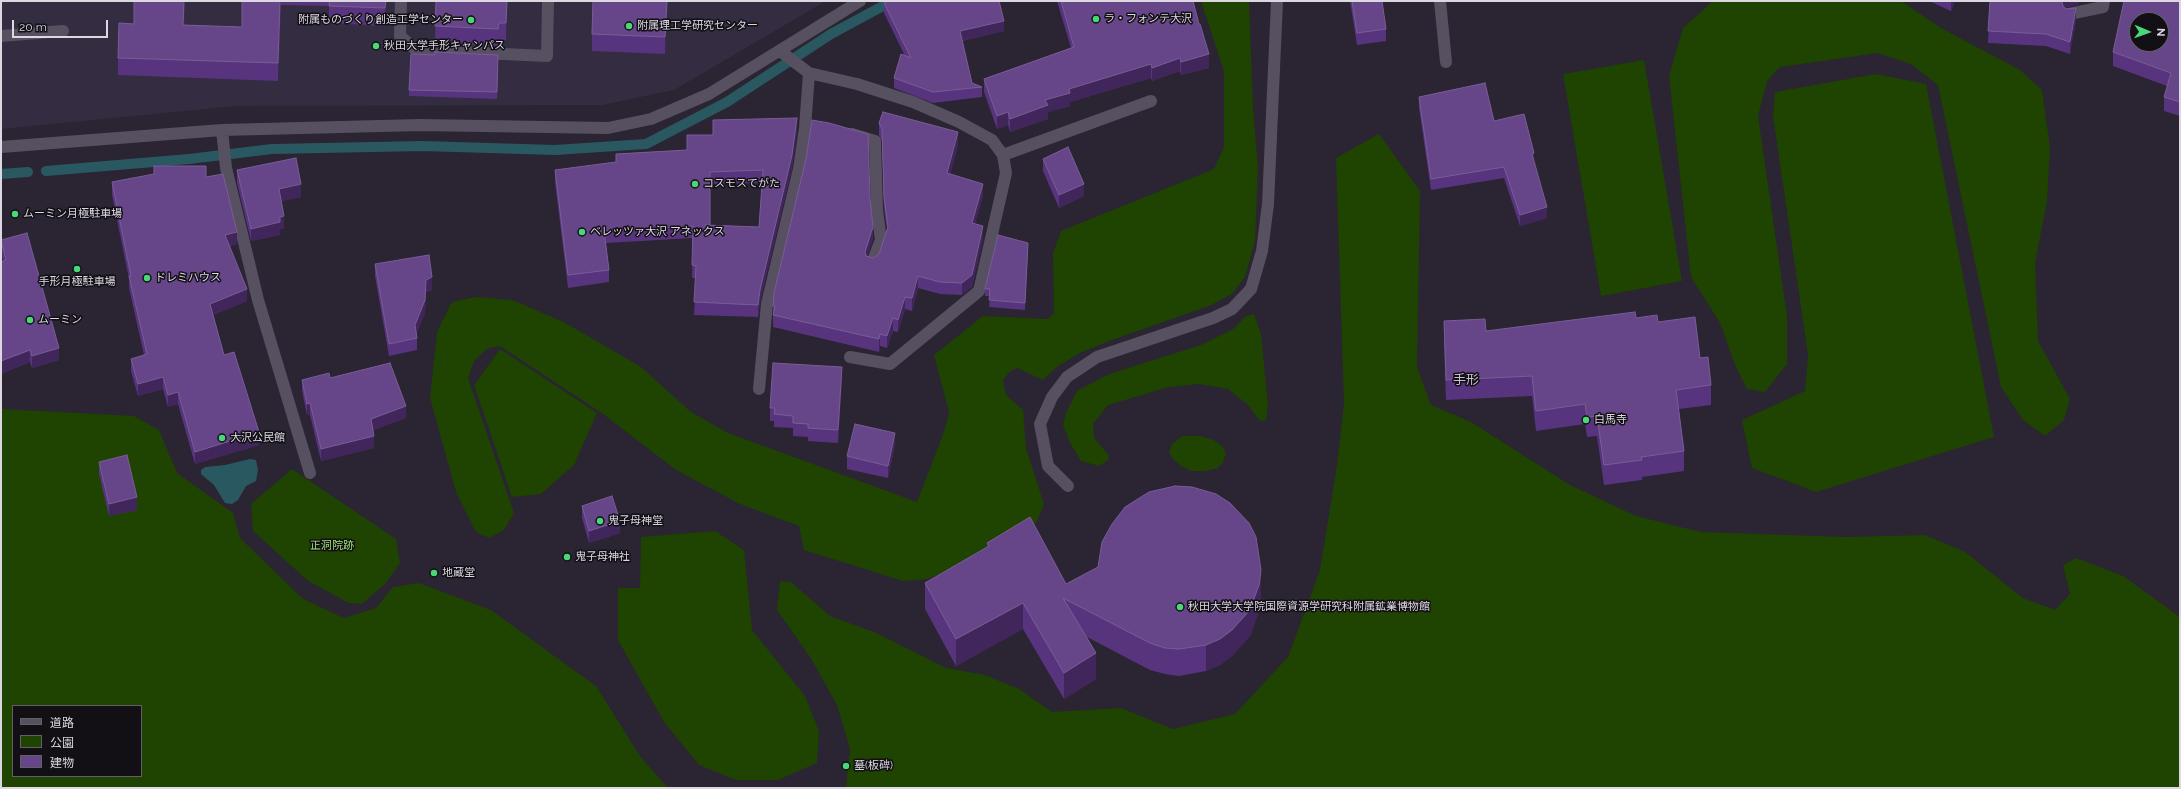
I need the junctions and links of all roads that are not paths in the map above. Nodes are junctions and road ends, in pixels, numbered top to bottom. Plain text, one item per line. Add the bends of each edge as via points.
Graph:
1 (401, 1) edge
2 (548, 1) edge
3 (860, 1) edge
4 (1277, 1) edge
5 (1440, 1) edge
6 (2104, 1) edge
7 (2069, 14) edge
8 (63, 31) dead end
9 (1, 36) edge
10 (781, 52) junction
11 (1446, 62) dead end
12 (808, 72) junction
13 (1151, 101) dead end
14 (805, 120) junction
15 (819, 124) edge
16 (222, 130) junction
17 (840, 130) edge
18 (1, 147) edge
19 (1003, 155) junction
20 (872, 263) edge
21 (850, 357) dead end
22 (759, 389) dead end
23 (310, 473) dead end
24 (1068, 486) dead end

1 - 2 street via 400,36 416,50 547,56
3 - 10 street
4 - 24 street via 1268,204 1262,251 1251,288 1232,309 1213,318 1097,356 1067,377 1052,397 1040,424 1048,466
5 - 11 street
6 - 7 street via 2103,7
8 - 9 street
10 - 12 street
10 - 16 street via 709,94 651,119 608,128 420,125
12 - 14 street
12 - 19 street via 913,102 992,140
13 - 19 street
14 - 15 street
14 - 22 street via 799,169 766,304
16 - 18 street
16 - 23 street via 226,168 258,300
17 - 20 street via 875,141 877,210 881,240
19 - 21 street via 1006,173 979,291 890,364

